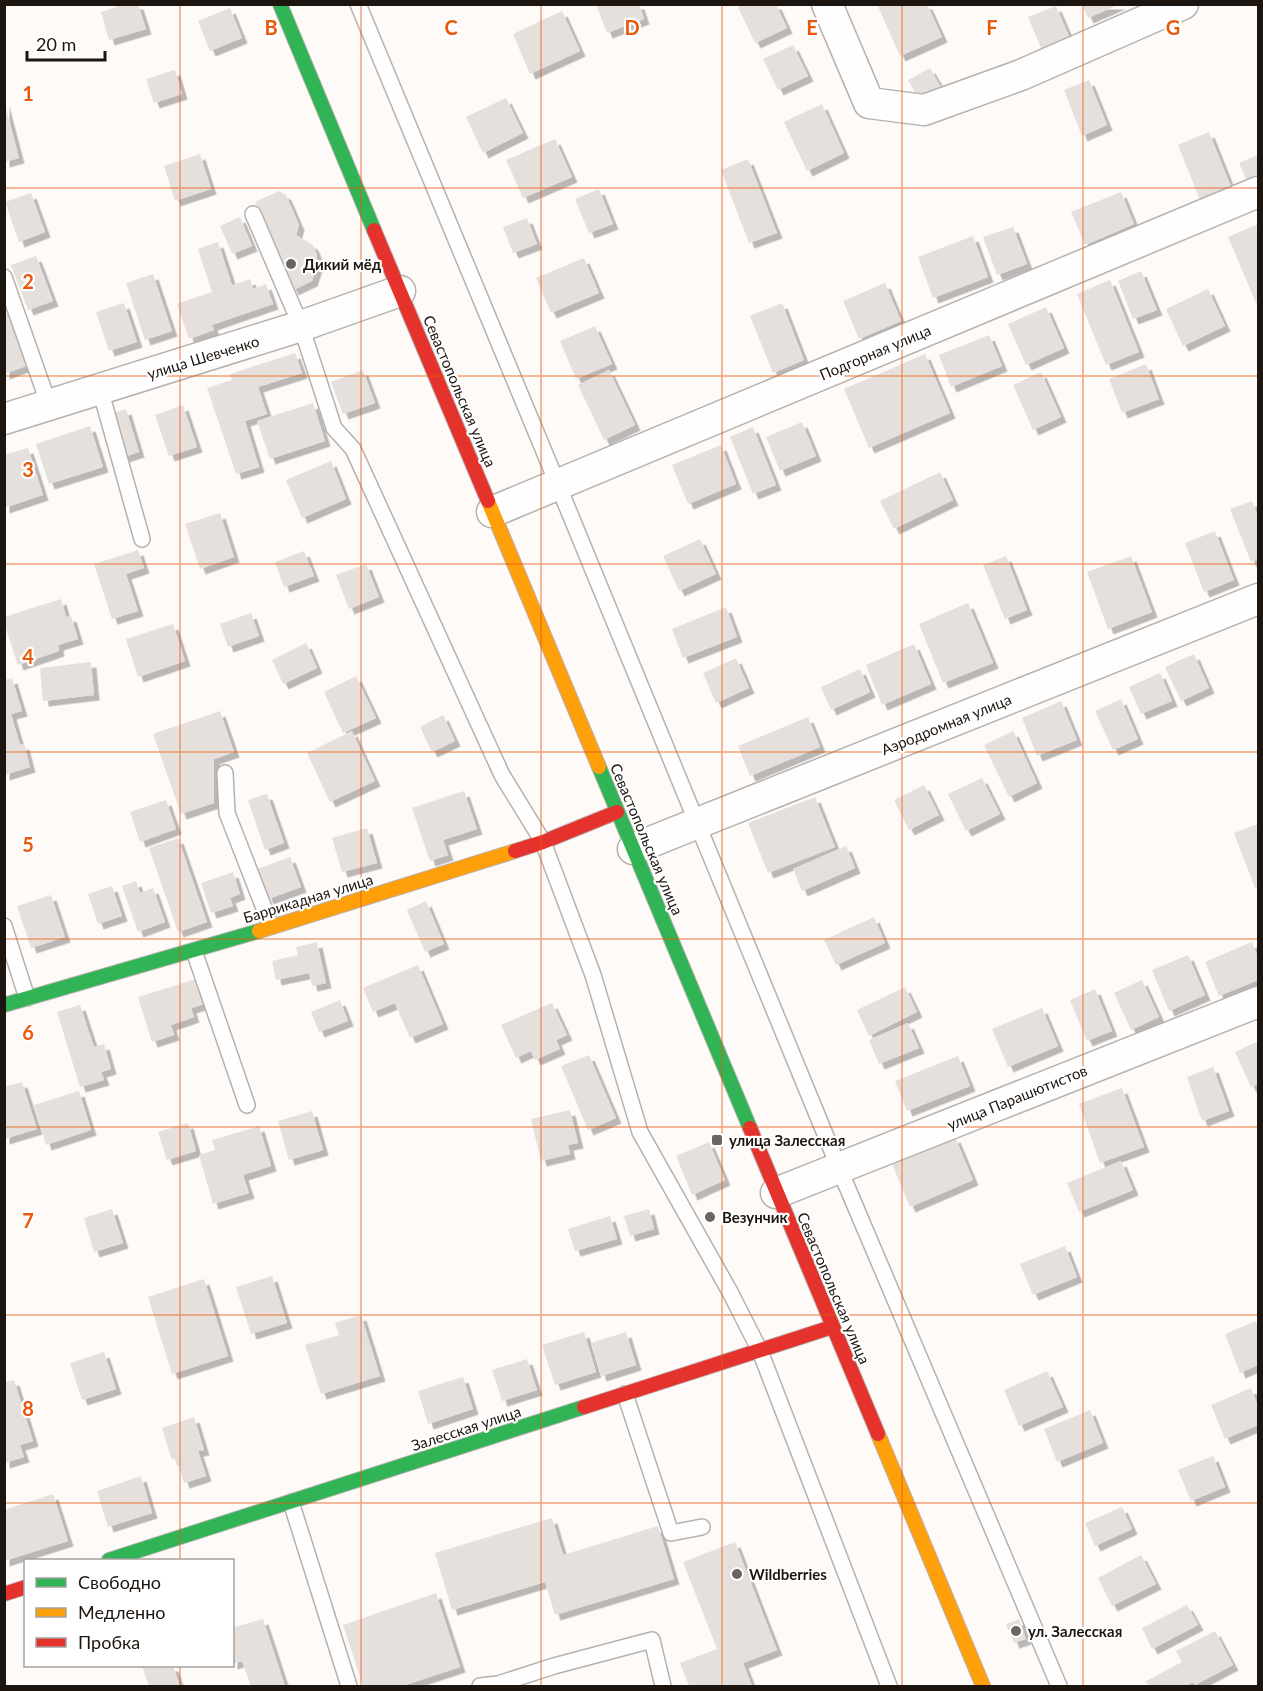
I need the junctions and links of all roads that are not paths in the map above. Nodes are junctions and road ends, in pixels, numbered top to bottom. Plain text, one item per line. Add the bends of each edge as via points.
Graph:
1 (280, 4) edge
2 (358, 4) edge
3 (827, 4) edge
4 (1184, 4) edge
5 (1258, 192) edge
6 (254, 214) dead end
7 (4, 277) edge
8 (400, 291) junction
9 (301, 326) junction
10 (100, 389) junction
11 (49, 405) junction
12 (4, 419) edge
13 (558, 485) junction
14 (492, 512) junction
15 (142, 539) dead end
16 (1258, 599) edge
17 (225, 773) dead end
18 (617, 812) junction
19 (697, 823) junction
20 (543, 842) junction
21 (633, 849) junction
22 (4, 926) edge
23 (271, 926) junction
24 (194, 951) junction
25 (27, 998) junction
26 (1258, 1002) edge
27 (4, 1005) edge
28 (247, 1105) dead end
29 (839, 1168) junction
30 (776, 1193) junction
31 (832, 1327) junction
32 (760, 1351) junction
33 (625, 1394) junction
34 (291, 1502) junction
35 (702, 1527) dead end
36 (112, 1559) edge
37 (24, 1588) edge
38 (4, 1594) edge
39 (350, 1686) edge
40 (480, 1686) edge
41 (663, 1686) edge
42 (889, 1686) edge
43 (983, 1686) edge
44 (1059, 1686) edge

1 - 8 main road, Севастопольская улица
2 - 13 lane
3 - 4 street via 869,103 924,110 1021,75
5 - 13 street, Подгорная улица
6 - 9 lane
7 - 11 lane
8 - 9 street, улица Шевченко
8 - 14 main road, Севастопольская улица
9 - 10 street, улица Шевченко
9 - 20 lane via 334,428 353,449 502,775
10 - 11 street, улица Шевченко
10 - 15 lane
11 - 12 street, улица Шевченко
13 - 14 street, Подгорная улица
13 - 19 lane
14 - 18 main road, Севастопольская улица
16 - 19 street, Аэродромная улица
17 - 23 lane via 227,813
18 - 20 main road, Баррикадная улица
18 - 21 main road, Севастопольская улица
19 - 21 street, Аэродромная улица
19 - 29 lane
20 - 23 main road, Баррикадная улица
20 - 32 lane via 593,975 640,1132
21 - 30 main road, Севастопольская улица
22 - 25 lane
23 - 24 main road, Баррикадная улица
24 - 25 main road, Баррикадная улица
24 - 28 lane
25 - 27 main road, Баррикадная улица
26 - 29 street, улица Парашютистов
29 - 30 street, улица Парашютистов
29 - 44 lane
30 - 31 main road, Севастопольская улица
31 - 32 main road, Залесская улица
31 - 43 main road, Севастопольская улица
32 - 33 main road, Залесская улица
32 - 42 lane
33 - 34 main road, Залесская улица
33 - 35 lane via 672,1533
34 - 36 main road, Залесская улица
34 - 39 lane
37 - 38 main road
40 - 41 lane via 652,1640

